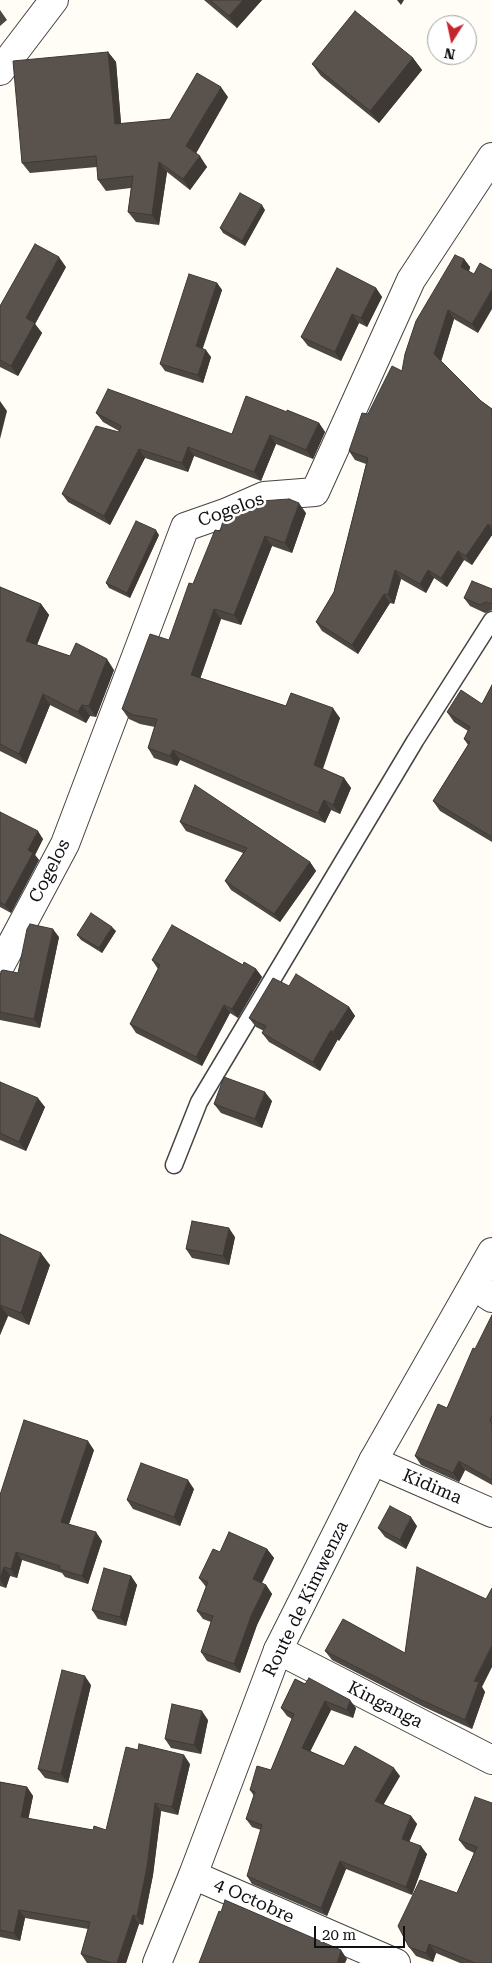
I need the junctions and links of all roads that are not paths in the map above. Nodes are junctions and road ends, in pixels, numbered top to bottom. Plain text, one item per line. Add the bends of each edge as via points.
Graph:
1 (54, 0) edge
2 (0, 71) edge
3 (492, 157) edge
4 (492, 620) edge
5 (0, 966) edge
6 (174, 1165) dead end
7 (492, 1252) edge
8 (483, 1292) edge
9 (373, 1461) junction
10 (492, 1512) edge
11 (278, 1650) junction
12 (492, 1760) edge
13 (193, 1875) junction
14 (157, 1963) edge
15 (396, 1963) edge

1 - 2 street
3 - 5 street, Cogelos via 411,280 315,492 264,496 184,527 65,844
4 - 6 lane via 410,750 199,1102
7 - 8 street, Route de Kimwenza
8 - 9 street, Route de Kimwenza
9 - 10 street, Kidima
9 - 11 street, Route de Kimwenza
11 - 12 street, Kinganga
11 - 13 street, Route de Kimwenza
13 - 14 street, Route de Kimwenza
13 - 15 street, 4 Octobre

